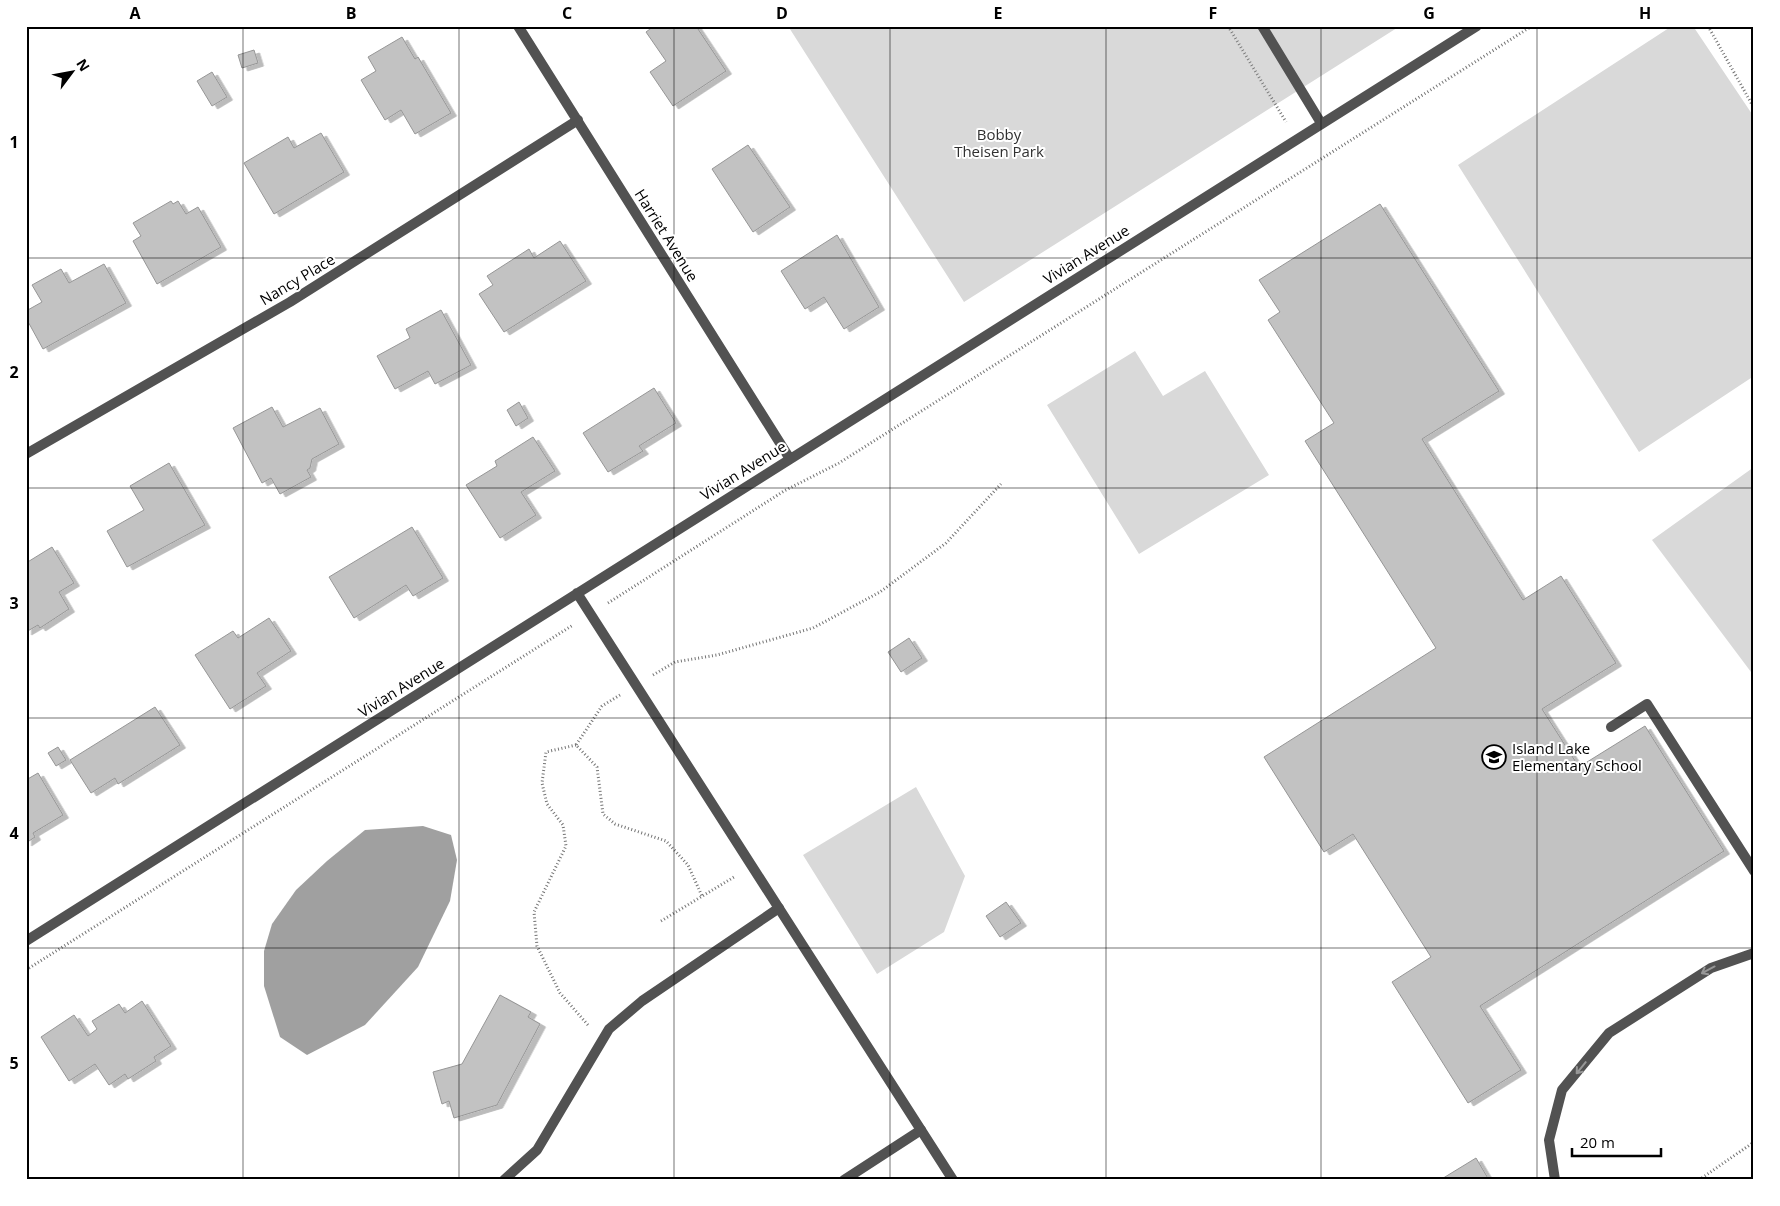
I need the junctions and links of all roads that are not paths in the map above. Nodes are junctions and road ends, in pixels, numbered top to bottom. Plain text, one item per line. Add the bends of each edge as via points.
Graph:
1 (518, 26) edge
2 (1262, 26) edge
3 (1477, 26) edge
4 (578, 120) junction
5 (1321, 123) junction
6 (26, 454) edge
7 (790, 459) junction
8 (577, 593) junction
9 (1611, 727) dead end
10 (1754, 871) edge
11 (779, 908) junction
12 (26, 941) edge
13 (1754, 953) edge
14 (921, 1130) junction
15 (504, 1180) edge
16 (844, 1180) edge
17 (953, 1180) edge
18 (1556, 1180) edge

1 - 4 street, Harriet Avenue
2 - 5 street
3 - 5 street, Vivian Avenue
4 - 6 street, Nancy Place via 290,302
4 - 7 street, Harriet Avenue
5 - 7 street, Vivian Avenue
7 - 8 street, Vivian Avenue
8 - 11 street
8 - 12 street, Vivian Avenue
9 - 10 street via 1647,704
11 - 14 street
11 - 15 street via 642,1001 609,1029 537,1150
13 -> 18 street via 1711,968 1609,1033 1562,1090 1548,1140
14 - 16 street
14 - 17 street

